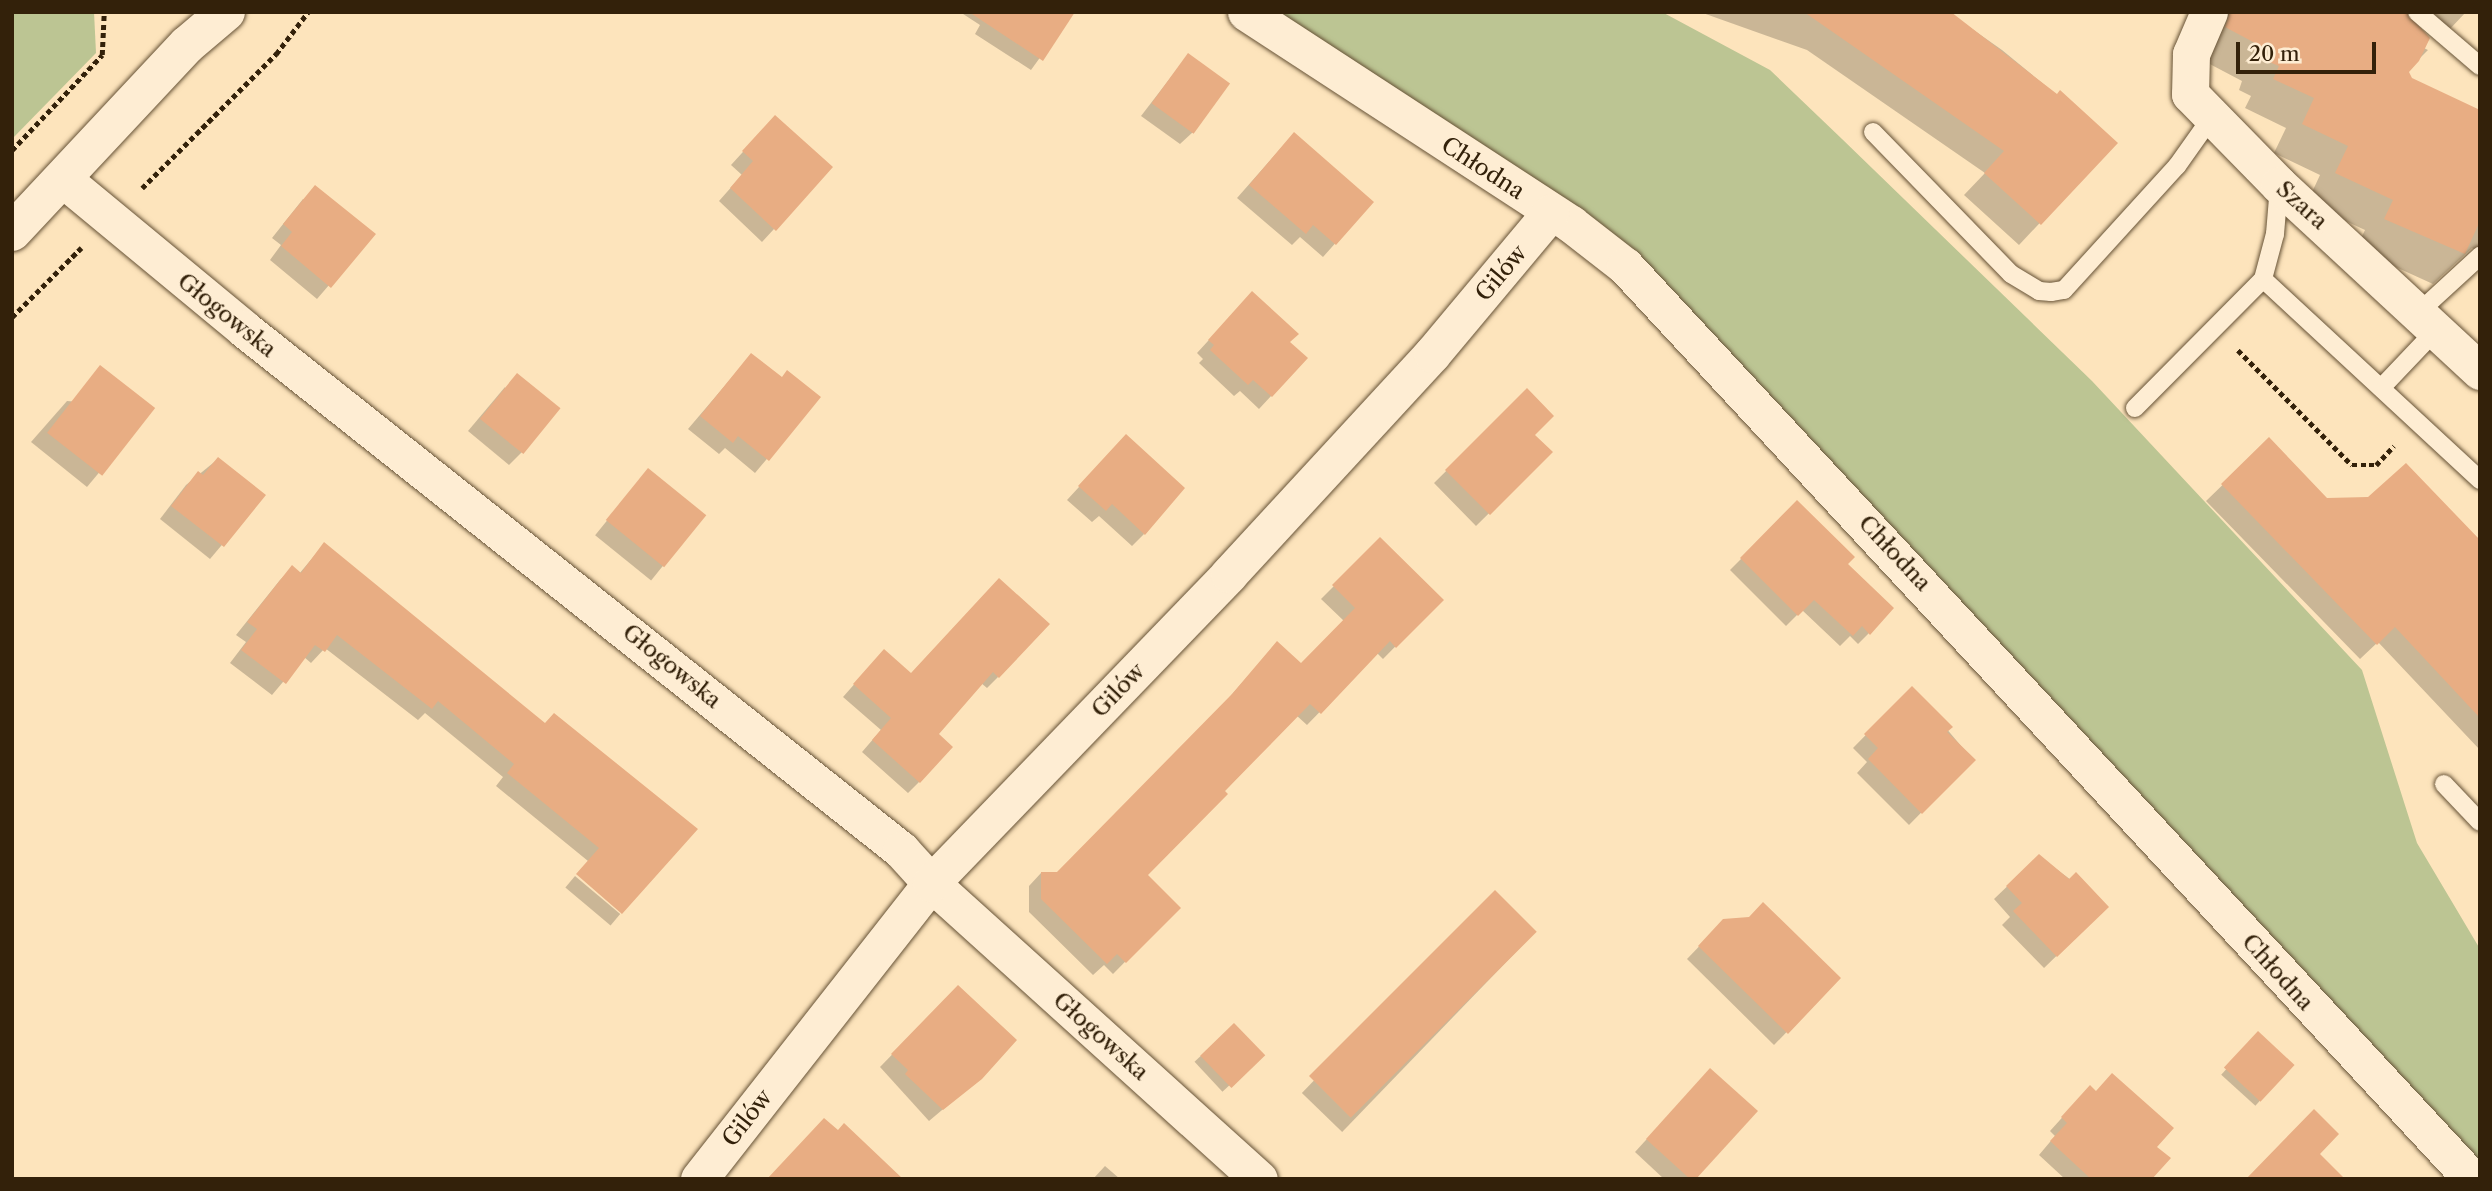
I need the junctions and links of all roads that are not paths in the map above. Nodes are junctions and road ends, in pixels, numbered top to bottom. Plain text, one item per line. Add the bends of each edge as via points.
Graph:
1 (226, 12) edge
2 (1246, 12) edge
3 (2209, 12) edge
4 (2417, 12) edge
5 (188, 29) edge
6 (2480, 66) edge
7 (2211, 118) junction
8 (1873, 132) dead end
9 (63, 179) junction
10 (2279, 185) junction
11 (1550, 213) junction
12 (12, 232) edge
13 (2480, 256) edge
14 (2263, 279) junction
15 (2428, 320) junction
16 (2480, 371) edge
17 (2382, 387) junction
18 (2135, 408) dead end
19 (2480, 480) edge
20 (2444, 784) dead end
21 (2480, 822) edge
22 (931, 883) junction
23 (699, 1179) edge
24 (1259, 1179) edge
25 (2472, 1179) edge

1 - 5 street
2 - 11 street, Chłodna
3 - 7 street, Szara via 2191,54 2187,79 2190,94
4 - 6 lane
5 - 9 street
7 - 8 lane via 2177,166 2064,290 2052,292 2039,292 2011,274
7 - 10 street, Szara
9 - 12 street
9 - 22 street, Głogowska via 901,850
10 - 14 lane via 2275,234
10 - 15 street, Szara
11 - 22 street, Gilów via 1432,354 1229,575
11 - 25 street, Chłodna via 1625,266
13 - 15 lane
14 - 17 lane
14 - 18 lane
15 - 16 street, Szara
15 - 17 lane
17 - 19 lane
20 - 21 lane
22 - 23 street, Gilów
22 - 24 street, Głogowska

